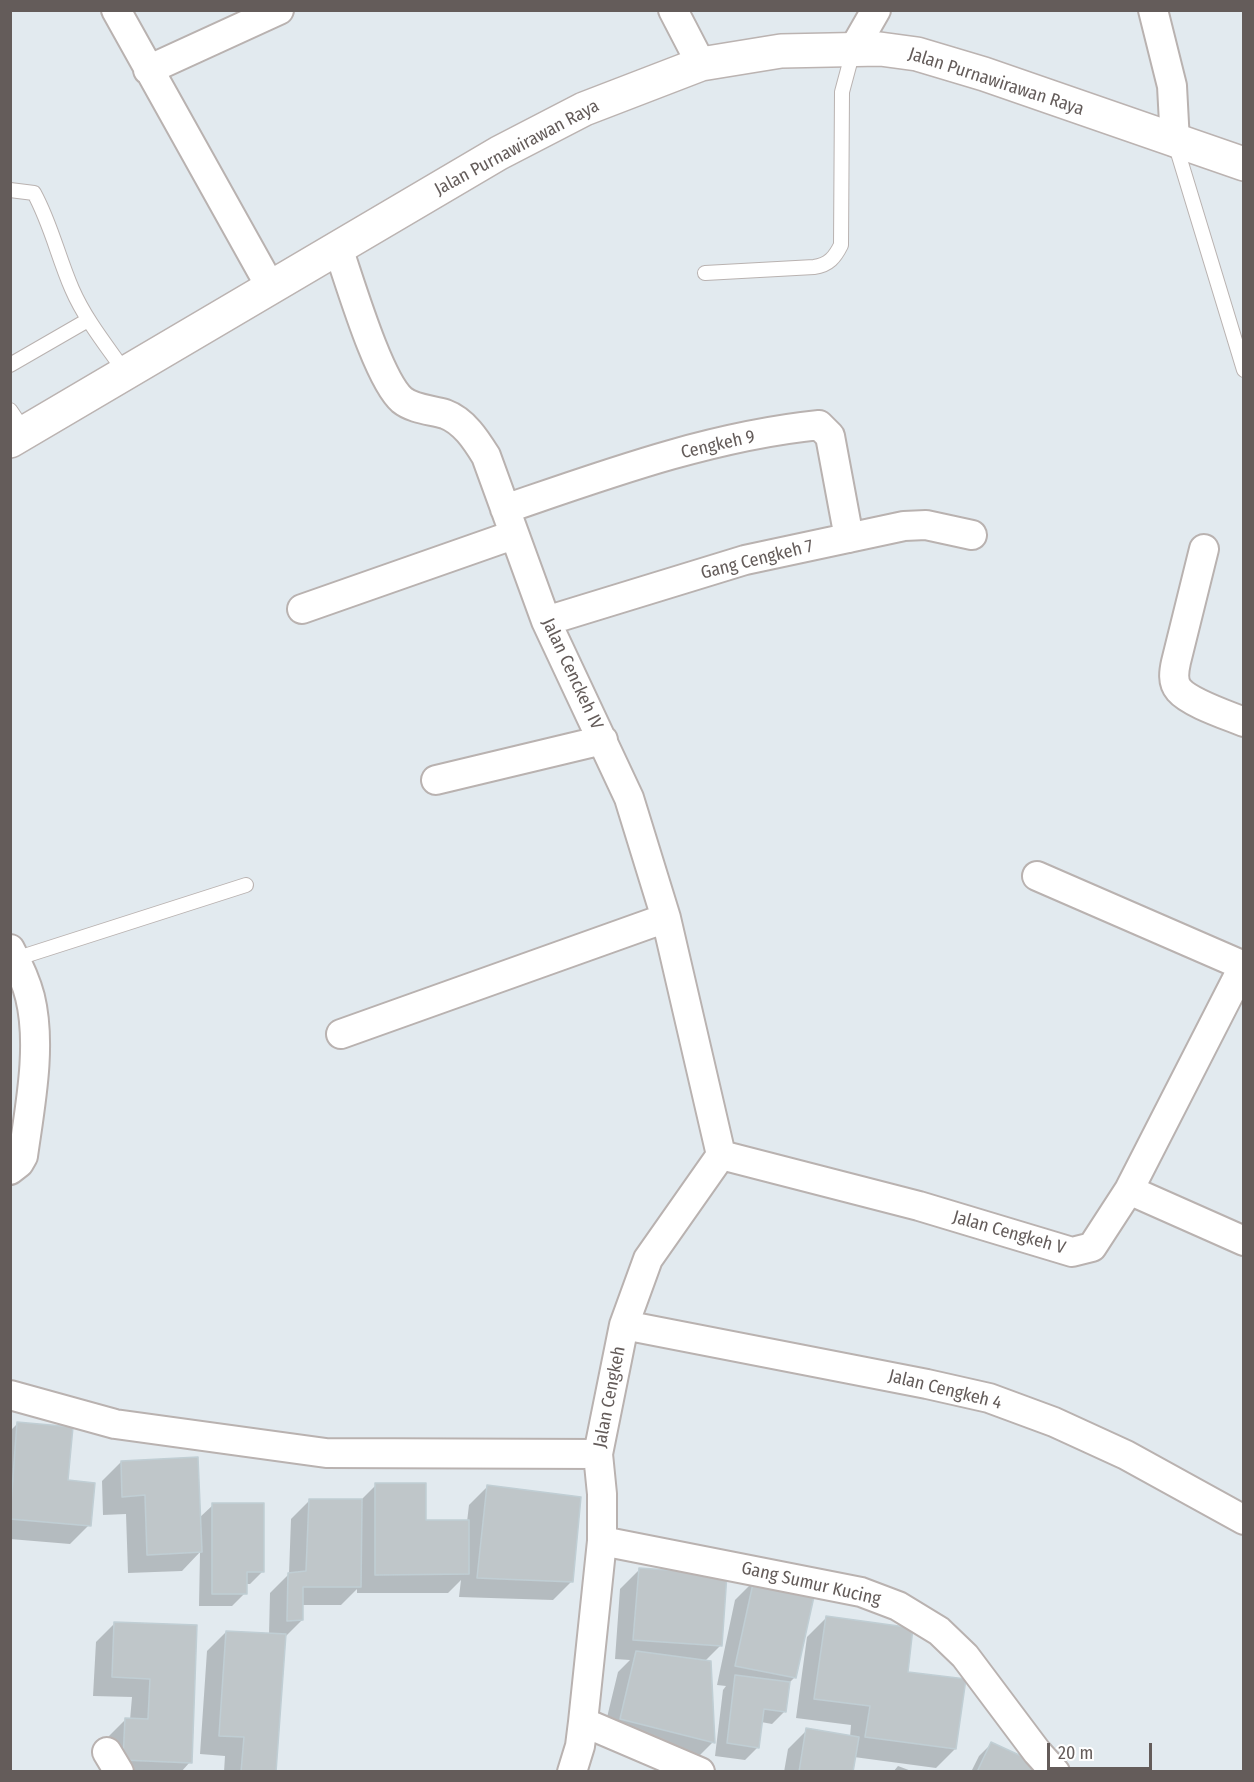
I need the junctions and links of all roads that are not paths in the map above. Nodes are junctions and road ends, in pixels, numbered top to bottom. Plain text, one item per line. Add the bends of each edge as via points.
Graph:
1 (116, 10) edge
2 (279, 10) edge
3 (673, 10) edge
4 (876, 10) edge
5 (1154, 10) edge
6 (853, 50) junction
7 (701, 64) junction
8 (148, 70) junction
9 (1175, 142) junction
10 (1244, 164) edge
11 (10, 190) edge
12 (338, 248) junction
13 (705, 273) dead end
14 (270, 286) junction
15 (88, 320) junction
16 (10, 366) edge
17 (1244, 370) edge
18 (125, 372) junction
19 (15, 428) edge
20 (509, 522) junction
21 (972, 535) dead end
22 (849, 538) junction
23 (1204, 549) dead end
24 (302, 609) dead end
25 (546, 621) junction
26 (1244, 722) edge
27 (603, 740) junction
28 (436, 780) dead end
29 (1037, 876) dead end
30 (246, 885) dead end
31 (666, 918) junction
32 (13, 954) edge
33 (1243, 966) edge
34 (20, 996) edge
35 (341, 1034) dead end
36 (721, 1155) junction
37 (10, 1170) edge
38 (1129, 1190) junction
39 (1244, 1241) edge
40 (624, 1325) junction
41 (10, 1395) edge
42 (598, 1454) junction
43 (1244, 1520) edge
44 (602, 1541) junction
45 (584, 1722) junction
46 (572, 1772) edge
47 (700, 1772) edge
48 (1056, 1772) edge

1 - 8 street
2 - 8 street
3 - 7 street
4 - 6 street
5 - 9 street via 1173,86
6 - 7 street, Jalan Purnawirawan Raya via 781,51
6 - 9 street, Jalan Purnawirawan Raya via 917,54
6 - 13 lane via 842,92 841,245 836,255 830,262 814,267
7 - 12 street, Jalan Purnawirawan Raya via 584,109 499,153
8 - 14 street
9 - 10 street, Jalan Purnawirawan Raya
9 - 17 lane
11 - 15 lane via 34,193 48,218 72,288
12 - 14 street, Jalan Purnawirawan Raya
12 - 20 street, Jalan Cenckeh IV via 386,381 402,400 447,415 474,435 486,456
14 - 18 street, Jalan Purnawirawan Raya
15 - 16 lane
15 - 18 lane
18 - 19 street, Jalan Purnawirawan Raya
20 - 22 street, Cengkeh 9 via 612,472 743,437 819,425 830,436
20 - 24 street
20 - 25 street, Jalan Cenckeh IV
21 - 22 street, Gang Cengkeh 7 via 926,525
22 - 25 street, Gang Cengkeh 7 via 745,560
23 - 26 street via 1176,662 1175,681 1187,696
25 - 27 street, Jalan Cenckeh IV
27 - 28 street
27 - 31 street, Jalan Cenckeh IV via 629,798
29 - 33 street
30 - 32 lane
31 - 35 street
31 - 36 street, Jalan Cenckeh IV
32 - 34 street
33 - 38 street, Jalan Cengkeh V
34 - 37 street via 33,1024 34,1082 23,1156
36 - 38 street, Jalan Cengkeh V via 919,1206 1072,1252 1092,1246
36 - 40 street, Jalan Cengkeh via 648,1259
38 - 39 street
40 - 42 street, Jalan Cengkeh
40 - 43 street, Jalan Cengkeh 4 via 989,1398 1126,1455
41 - 42 street via 115,1424 326,1453
42 - 44 street, Jalan Cengkeh
44 - 45 street, Jalan Cengkeh
44 - 48 street, Gang Sumur Kucing via 861,1592 898,1606 939,1631 965,1656
45 - 46 street, Jalan Cengkeh
45 - 47 street

